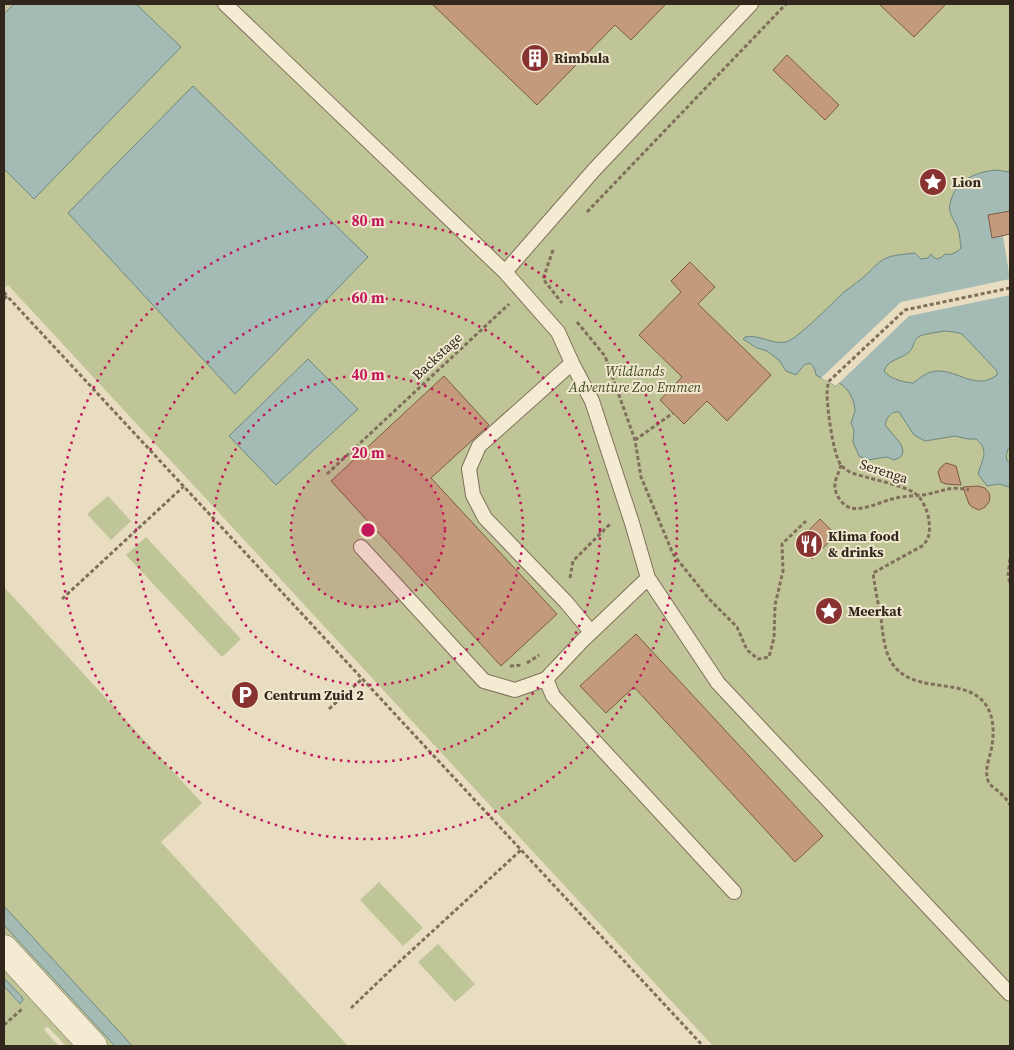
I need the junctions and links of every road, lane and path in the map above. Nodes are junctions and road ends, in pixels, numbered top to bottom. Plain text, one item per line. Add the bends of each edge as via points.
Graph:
1 (225, 4) edge
2 (751, 4) edge
3 (786, 4) edge
4 (587, 212) dead end
5 (554, 247) dead end
6 (505, 272) junction
7 (543, 279) junction
8 (1010, 288) edge
9 (4, 292) edge
10 (523, 292) junction
11 (5, 297) edge
12 (565, 307) dead end
13 (577, 322) dead end
14 (572, 363) junction
15 (673, 413) dead end
16 (635, 440) junction
17 (841, 465) junction
18 (326, 474) dead end
19 (641, 477) junction
20 (620, 485) junction
21 (184, 486) junction
22 (969, 490) dead end
23 (917, 496) junction
24 (609, 515) dead end
25 (806, 521) dead end
26 (361, 547) dead end
27 (1010, 559) edge
28 (648, 578) junction
29 (1010, 583) edge
30 (62, 599) dead end
31 (566, 602) junction
32 (590, 632) junction
33 (545, 651) dead end
34 (510, 666) dead end
35 (362, 679) junction
36 (546, 679) junction
37 (329, 709) dead end
38 (1010, 805) edge
39 (521, 850) junction
40 (734, 892) dead end
41 (4, 949) edge
42 (1010, 994) edge
43 (351, 1008) dead end
44 (93, 1046) edge
45 (703, 1046) edge

1 - 6 lane
2 - 6 lane via 594,170
3 - 4 path
5 - 7 path
6 - 10 lane
7 - 10 path, Backstage
7 - 12 path
8 - 17 path, Serenga via 905,310 828,382 831,431
9 - 11 path
10 - 14 lane via 558,332
10 - 18 path, Backstage
11 - 21 path
13 - 16 path via 605,356
14 - 20 lane via 592,401
14 - 31 lane via 479,446 469,469 473,496 485,518
15 - 16 path
16 - 19 path
17 - 23 path, Serenga via 855,474 914,492
17 - 23 path via 835,489 837,496 849,508
19 - 20 path
19 - 25 path via 673,554 737,627 747,650 758,659 769,656 774,638 775,605 783,571 782,544
20 - 28 lane
21 - 30 path
21 - 35 path
22 - 23 path via 953,488
23 - 38 path, Serenga via 928,516 929,536 926,542 873,573 885,645 894,666 910,679 978,696 992,720 992,746 986,772 990,784
24 - 31 path via 611,523 573,561
26 - 36 lane via 484,681 515,690
27 - 29 path
28 - 32 lane
28 - 42 lane via 718,683
31 - 32 lane
32 - 36 lane
33 - 34 path via 524,665
35 - 37 path
35 - 39 path
36 - 40 lane via 554,696
39 - 43 path
39 - 45 path
41 - 44 street

